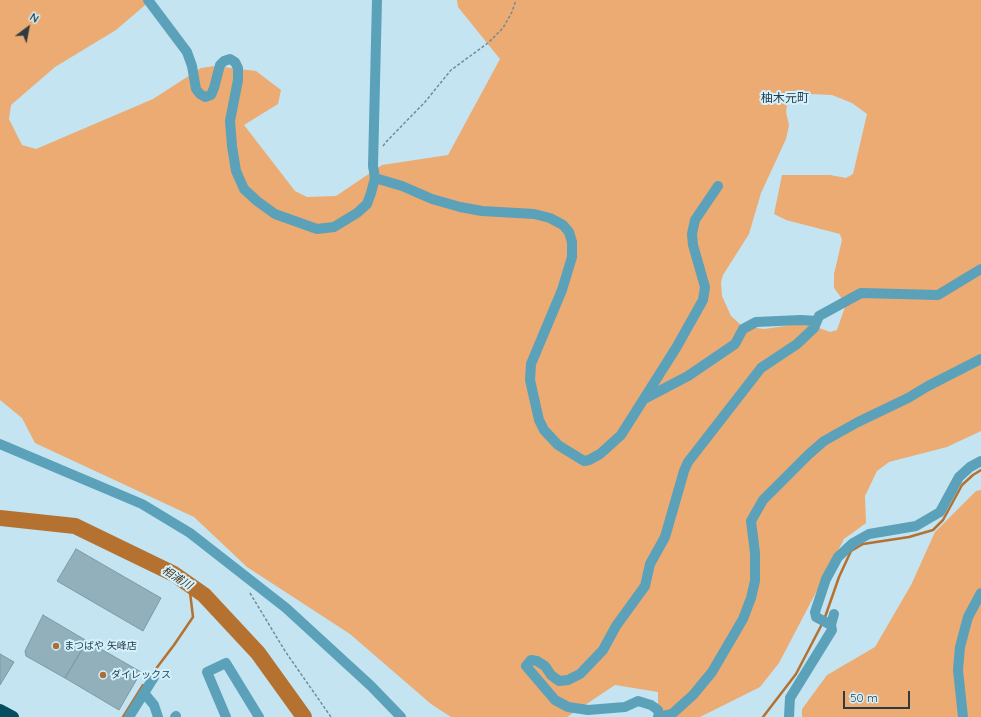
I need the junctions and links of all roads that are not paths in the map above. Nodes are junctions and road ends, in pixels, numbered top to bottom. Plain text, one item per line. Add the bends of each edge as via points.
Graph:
1 (148, 0) edge
2 (377, 0) edge
3 (375, 178) junction
4 (718, 186) dead end
5 (981, 269) edge
6 (817, 321) junction
7 (981, 359) edge
8 (646, 398) junction
9 (0, 444) edge
10 (981, 461) edge
11 (981, 593) edge
12 (834, 614) dead end
13 (830, 624) junction
14 (154, 677) dead end
15 (144, 693) junction
16 (0, 710) edge
17 (13, 717) edge
18 (129, 717) edge
19 (158, 717) edge
20 (226, 717) edge
21 (259, 717) edge
22 (401, 717) edge
23 (659, 717) edge
24 (789, 717) edge
25 (963, 717) edge

1 - 3 street via 187,52 196,89 200,94 205,97 211,95 220,65 230,59 235,62 238,80 230,121 232,146 236,171 244,189 257,201 275,214 295,222 317,229 334,227 367,204
2 - 3 street via 373,166
3 - 8 street via 460,207 534,214 550,218 563,225 569,232 572,257 562,290 531,364 530,380 539,420 544,430 558,445 584,462 589,460 600,454 621,435
4 - 8 street via 695,220 692,234 705,288 702,300
5 - 6 street via 938,295 861,293 820,316
6 - 8 street via 756,322 743,329 734,344 688,376
6 - 23 street via 814,328 797,344 761,368 688,462 665,537 650,564 645,586 616,626 603,650 580,674 568,680 559,681 537,661 531,660 526,666 555,700 568,708 588,710 625,707 638,701 658,710
7 - 23 street via 824,441 763,500 751,521 755,581 743,619 712,672 693,695 672,714
9 - 22 street via 142,504 190,532 292,613
10 - 13 street via 958,477 940,512 916,526 869,534 852,543 838,557 814,612 816,617
11 - 25 street via 968,617 960,647 958,670
12 - 13 street
13 - 24 street via 832,630 790,698
14 - 15 street
15 - 18 street
15 - 19 street via 154,705
16 - 17 highway
20 - 21 street via 207,672 226,663

